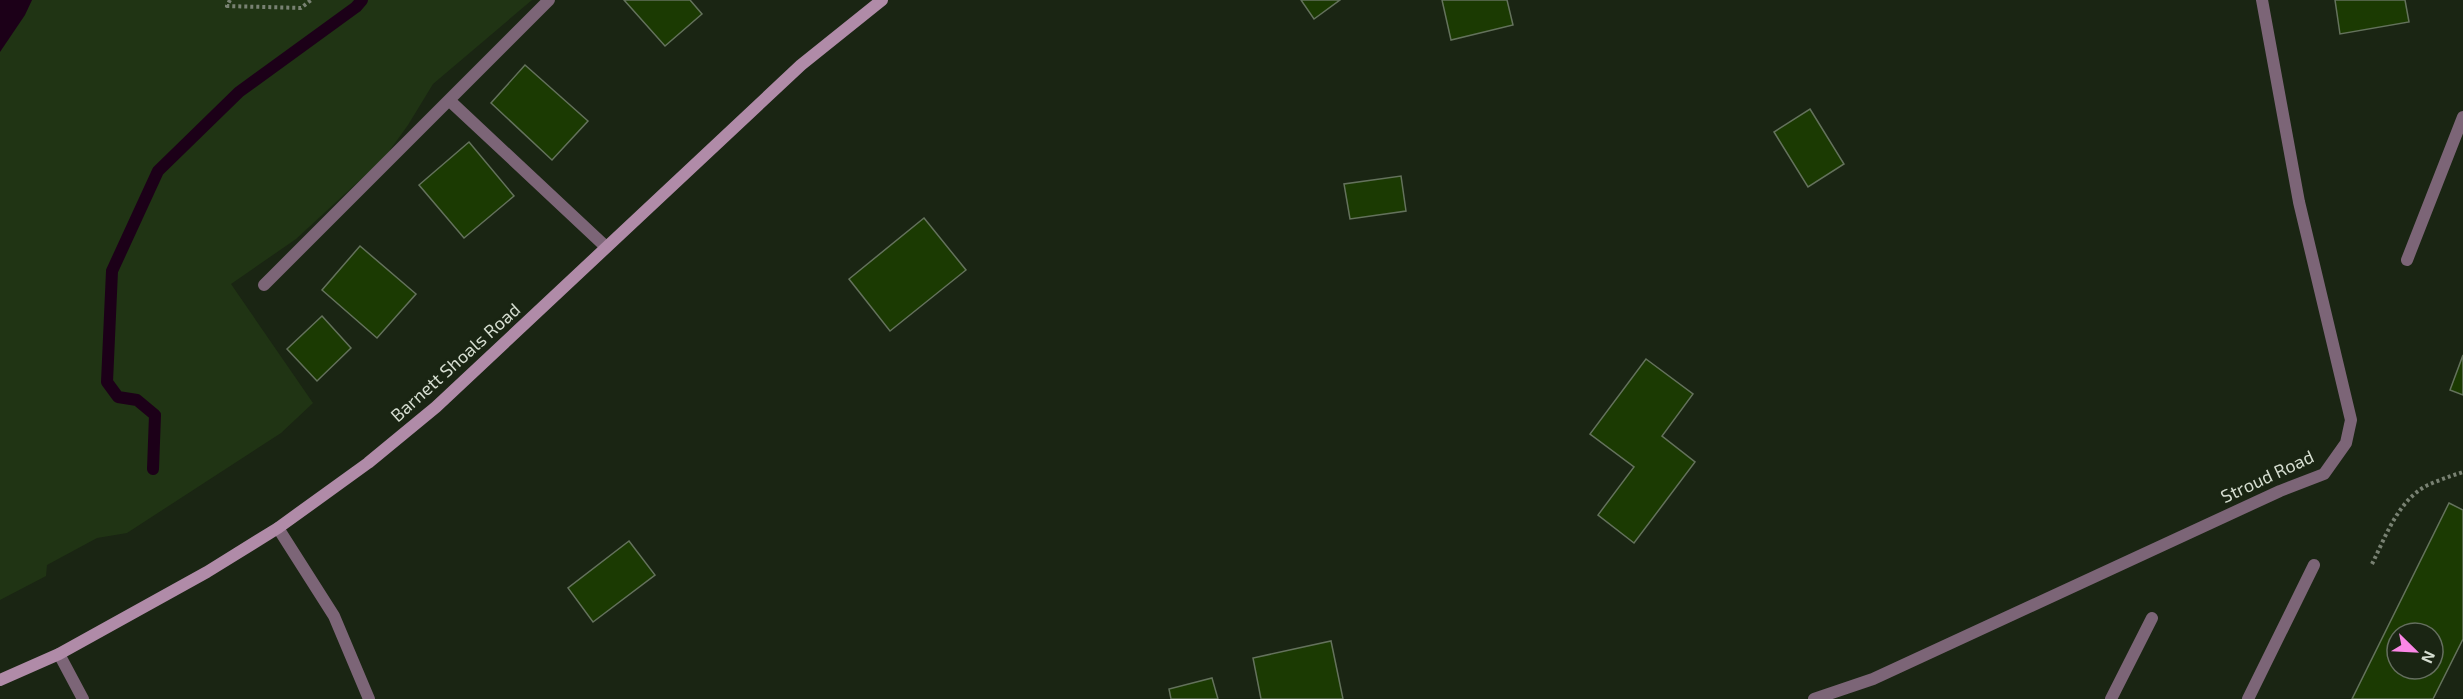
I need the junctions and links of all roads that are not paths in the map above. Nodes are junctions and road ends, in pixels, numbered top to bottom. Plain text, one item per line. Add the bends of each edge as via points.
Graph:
1 (549, 0) edge
2 (882, 0) edge
3 (2262, 0) edge
4 (450, 101) junction
5 (2463, 117) edge
6 (606, 247) junction
7 (2407, 260) dead end
8 (264, 285) dead end
9 (278, 528) junction
10 (2314, 565) dead end
11 (2152, 618) dead end
12 (59, 654) junction
13 (0, 680) edge
14 (82, 699) edge
15 (369, 699) edge
16 (1814, 699) edge
17 (2111, 699) edge
18 (2248, 699) edge

1 - 4 street
2 - 6 main road, Barnett Shoals Road via 801,65
3 - 16 street, Stroud Road via 2299,201 2350,420 2346,443 2324,474 1873,679
4 - 6 street
4 - 8 street
5 - 7 street
6 - 9 main road, Barnett Shoals Road via 436,407 368,463
9 - 12 main road, Barnett Shoals Road
9 - 15 street via 333,616
10 - 18 street
11 - 17 street
12 - 13 main road, Barnett Shoals Road
12 - 14 street

